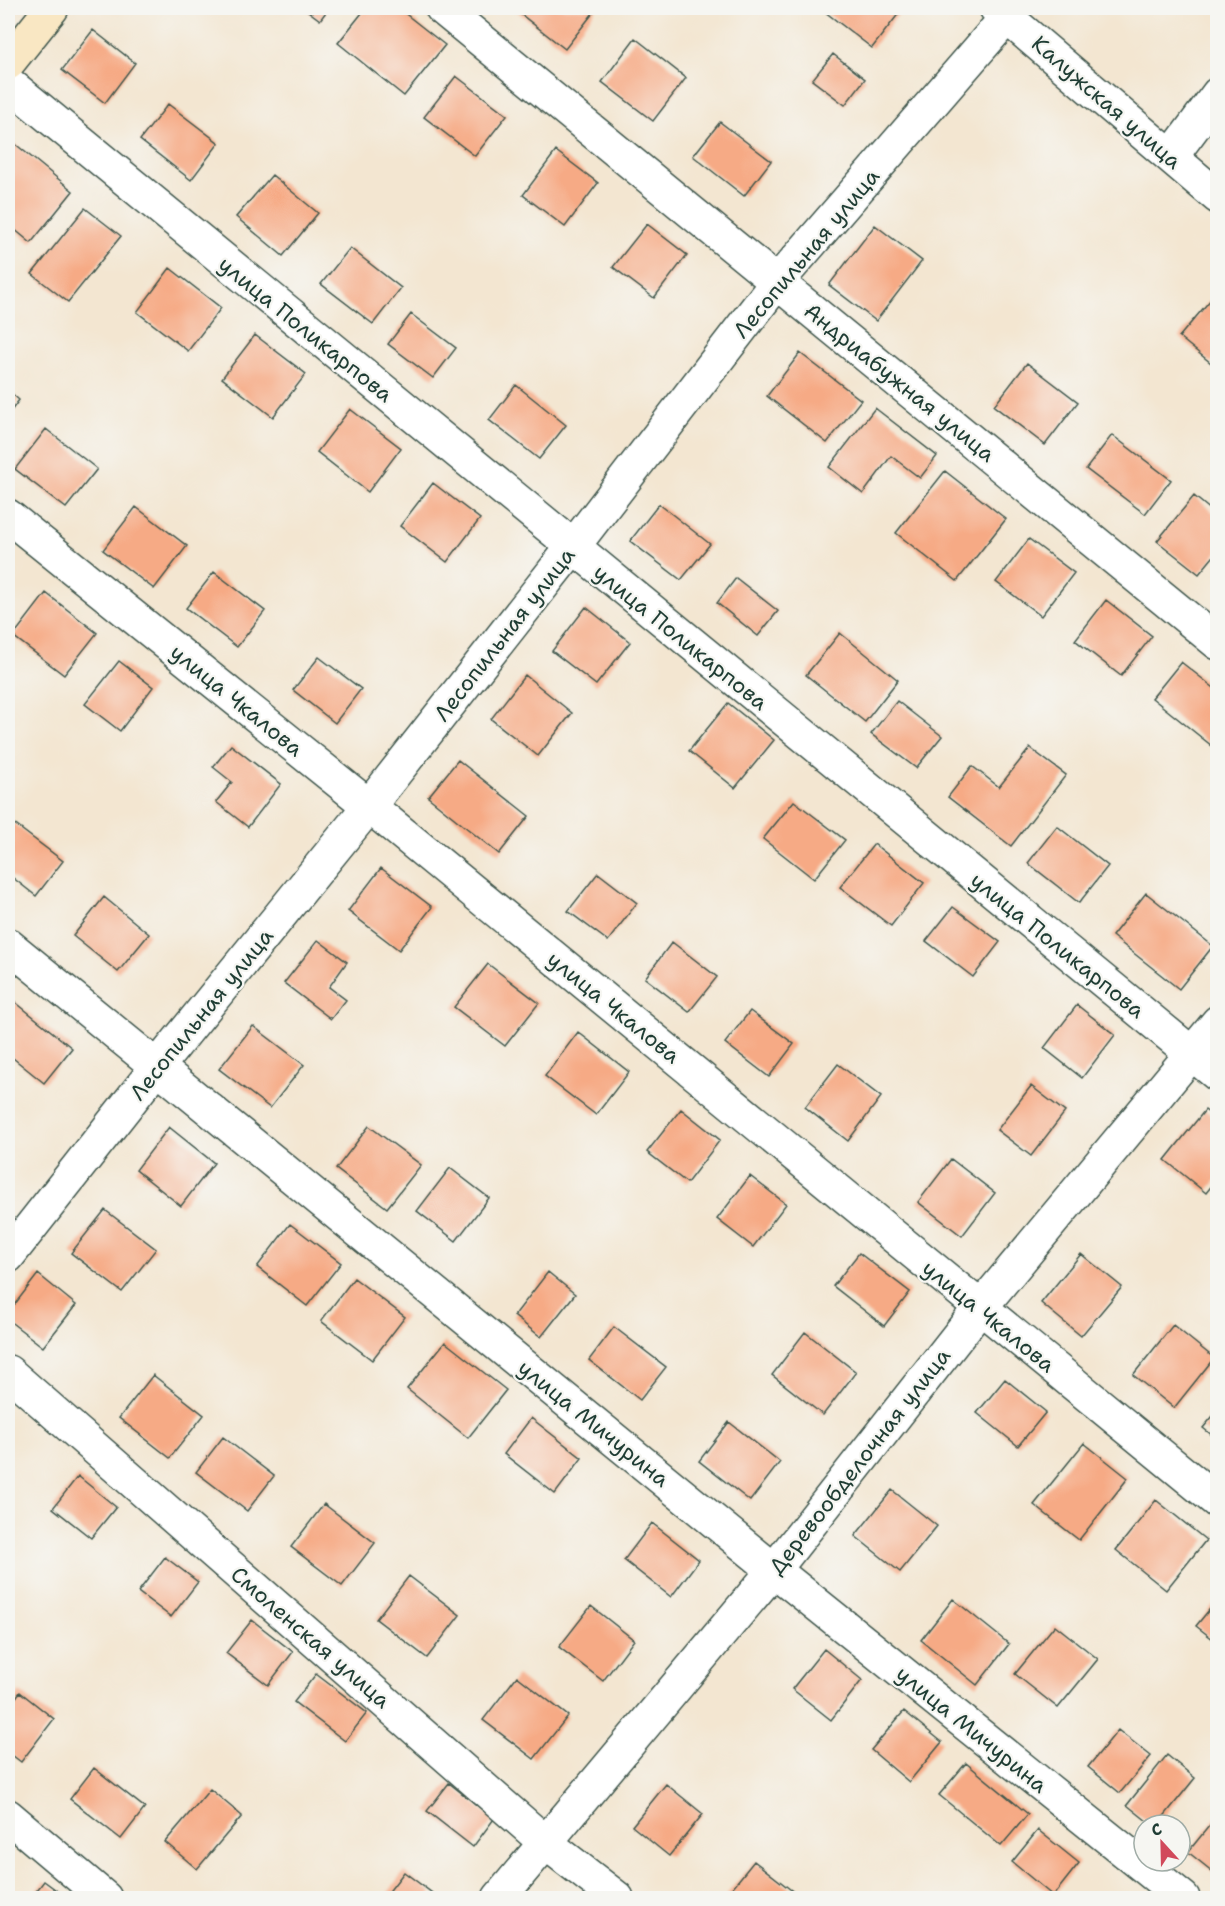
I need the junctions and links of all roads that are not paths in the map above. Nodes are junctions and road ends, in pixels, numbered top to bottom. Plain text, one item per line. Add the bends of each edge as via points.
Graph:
1 (52, 8) edge
2 (442, 8) edge
3 (1001, 12) edge
4 (8, 63) edge
5 (8, 83) edge
6 (1218, 94) edge
7 (1171, 157) junction
8 (1218, 197) edge
9 (777, 282) junction
10 (8, 516) edge
11 (572, 548) junction
12 (1218, 643) edge
13 (369, 806) junction
14 (8, 945) edge
15 (1218, 1022) edge
16 (1190, 1054) junction
17 (157, 1067) junction
18 (1218, 1075) edge
19 (8, 1256) edge
20 (980, 1308) junction
21 (8, 1372) edge
22 (1218, 1502) edge
23 (774, 1570) junction
24 (8, 1816) edge
25 (546, 1843) junction
26 (105, 1899) edge
27 (499, 1899) edge
28 (617, 1899) edge
29 (1183, 1899) edge

1 - 4 main road
2 - 9 street, Андриабужная улица
3 - 7 street, Калужская улица
3 - 9 street, Лесопильная улица
5 - 11 street, улица Поликарпова
6 - 7 street
7 - 8 street, Калужская улица
9 - 11 street, Лесопильная улица
9 - 12 street, Андриабужная улица
10 - 13 street, улица Чкалова
11 - 13 street, Лесопильная улица
11 - 16 street, улица Поликарпова
13 - 17 street, Лесопильная улица
13 - 20 street, улица Чкалова
14 - 17 street, улица Мичурина
15 - 16 street, Деревообделочная улица
16 - 18 street, улица Поликарпова
16 - 20 street, Деревообделочная улица
17 - 19 street, Лесопильная улица
17 - 23 street, улица Мичурина
20 - 22 street, улица Чкалова
20 - 23 street, Деревообделочная улица
21 - 25 street, Смоленская улица
23 - 25 street, Деревообделочная улица
23 - 29 street, улица Мичурина
24 - 26 street
25 - 27 street, Деревообделочная улица
25 - 28 street, Смоленская улица

